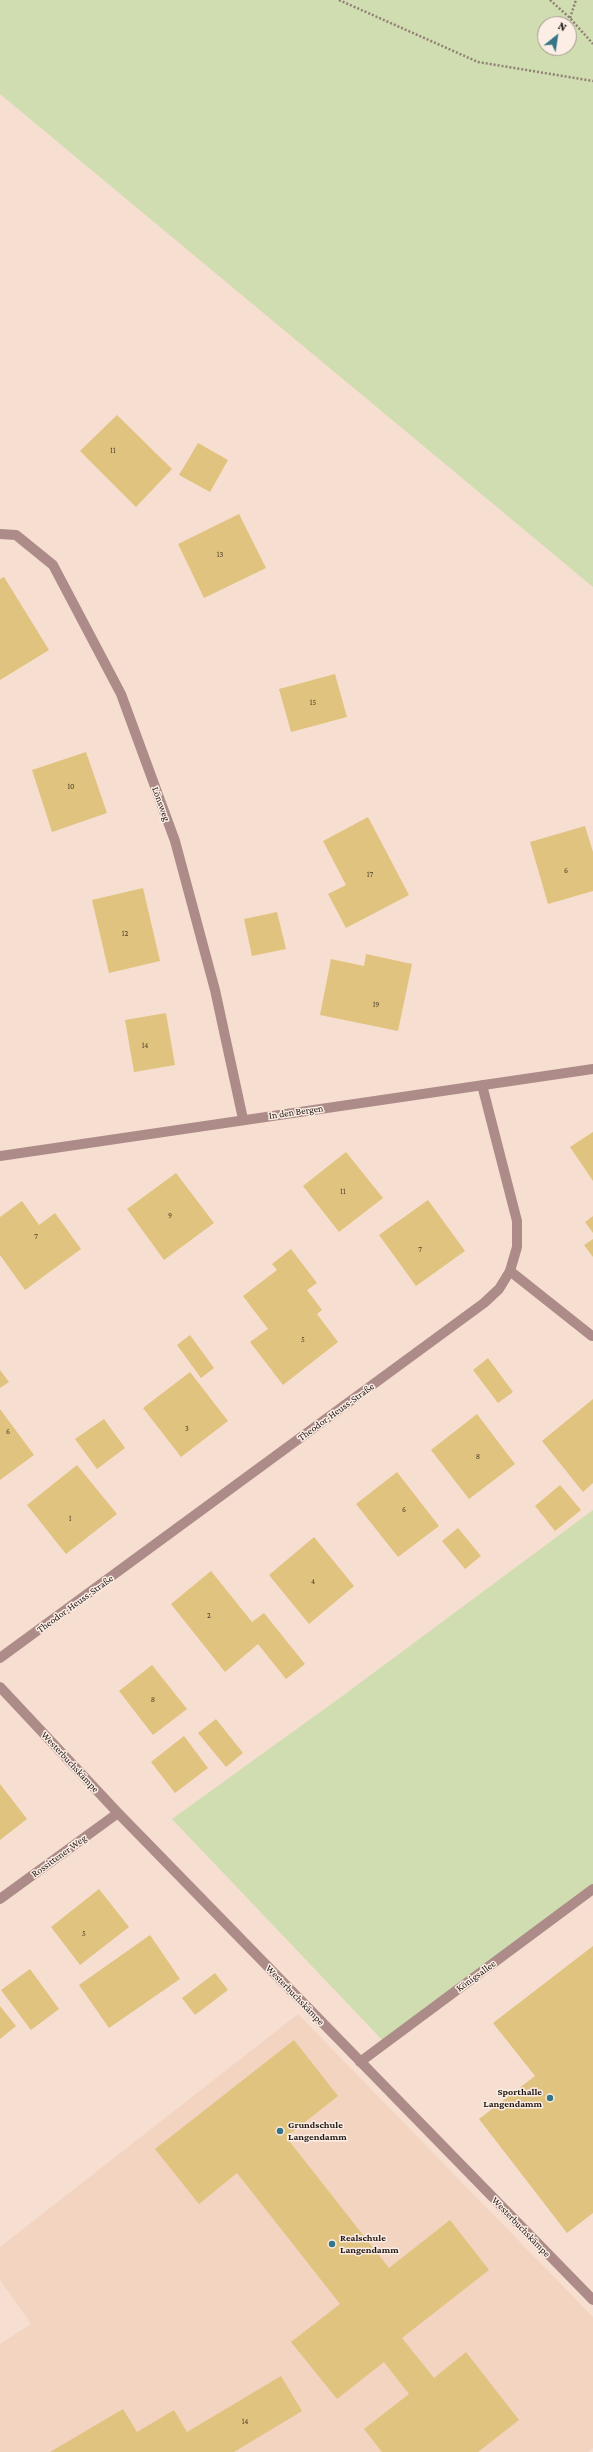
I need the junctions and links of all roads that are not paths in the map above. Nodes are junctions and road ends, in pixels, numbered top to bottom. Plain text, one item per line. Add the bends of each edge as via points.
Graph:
1 (0, 534) edge
2 (593, 1069) edge
3 (482, 1085) junction
4 (243, 1119) junction
5 (0, 1156) edge
6 (510, 1271) junction
7 (592, 1336) edge
8 (0, 1658) edge
9 (0, 1687) edge
10 (118, 1813) junction
11 (593, 1889) edge
12 (0, 1899) edge
13 (360, 2062) junction
14 (593, 2300) edge

1 - 4 street, Lönsweg via 16,535 53,565 121,694 175,841 215,990
2 - 3 street, In den Bergen
3 - 4 street, In den Bergen
3 - 6 street, Theodor-Heuss-Straße via 517,1220 517,1247
4 - 5 street, In den Bergen
6 - 7 street
6 - 8 street, Theodor-Heuss-Straße via 499,1288 484,1303
9 - 10 street, Westerbuchskämpe
10 - 12 street, Rossittener Weg
10 - 13 street, Westerbuchskämpe
11 - 13 street, Königsallee
13 - 14 street, Westerbuchskämpe

